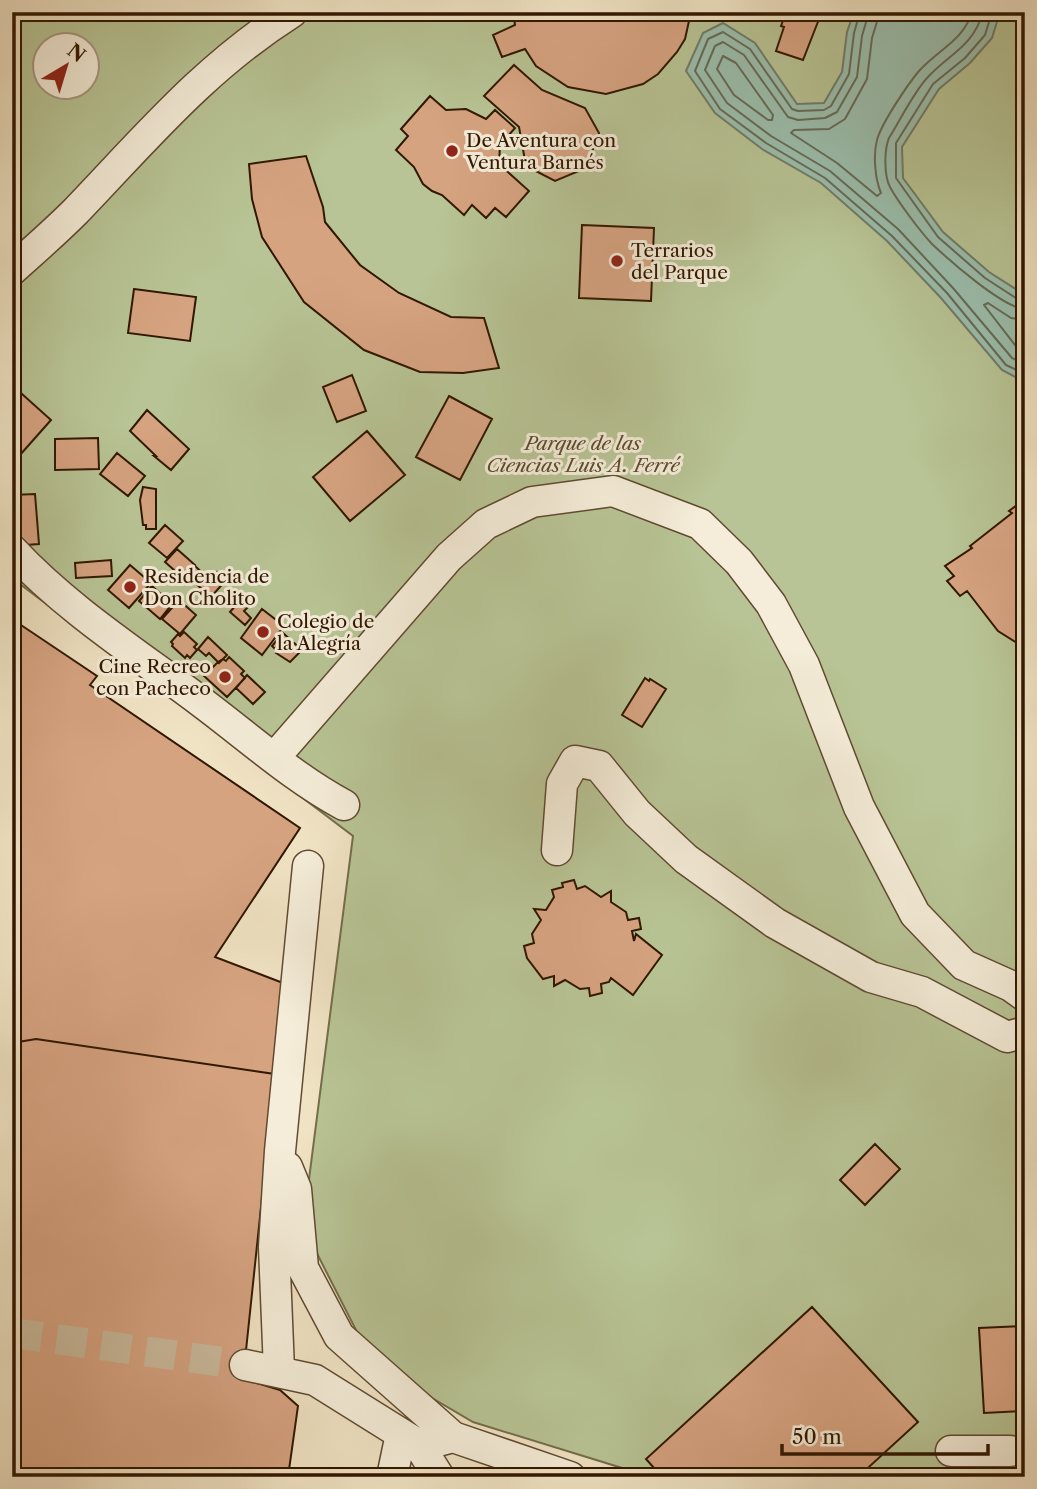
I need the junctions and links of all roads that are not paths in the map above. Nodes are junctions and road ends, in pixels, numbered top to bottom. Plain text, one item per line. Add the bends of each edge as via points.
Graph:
1 (292, 12) edge
2 (12, 270) edge
3 (12, 550) edge
4 (274, 758) junction
5 (344, 805) dead end
6 (557, 850) dead end
7 (308, 866) dead end
8 (1025, 996) edge
9 (1025, 1032) edge
10 (280, 1151) junction
11 (245, 1365) tunnel mouth
12 (279, 1370) junction
13 (453, 1437) junction
14 (410, 1439) junction
15 (951, 1451) dead end
16 (1010, 1451) dead end
17 (392, 1477) edge
18 (439, 1477) edge
19 (570, 1477) edge

1 - 2 lane via 258,33 197,84 73,214
3 - 4 lane via 124,647
4 - 5 lane
4 - 8 lane via 449,557 486,524 531,502 612,491 700,524 739,562 771,604 804,665 859,807 915,914 964,965
6 - 9 lane via 562,784 575,761 598,766 637,813 686,859 775,923 871,977 922,992 1007,1037
7 - 10 lane
10 - 12 lane via 274,1247
10 - 13 lane via 296,1189 303,1268 339,1336
11 - 12 lane
12 - 14 lane via 315,1380
13 - 14 lane
13 - 19 lane
14 - 17 lane
14 - 18 lane
15 - 16 lane

